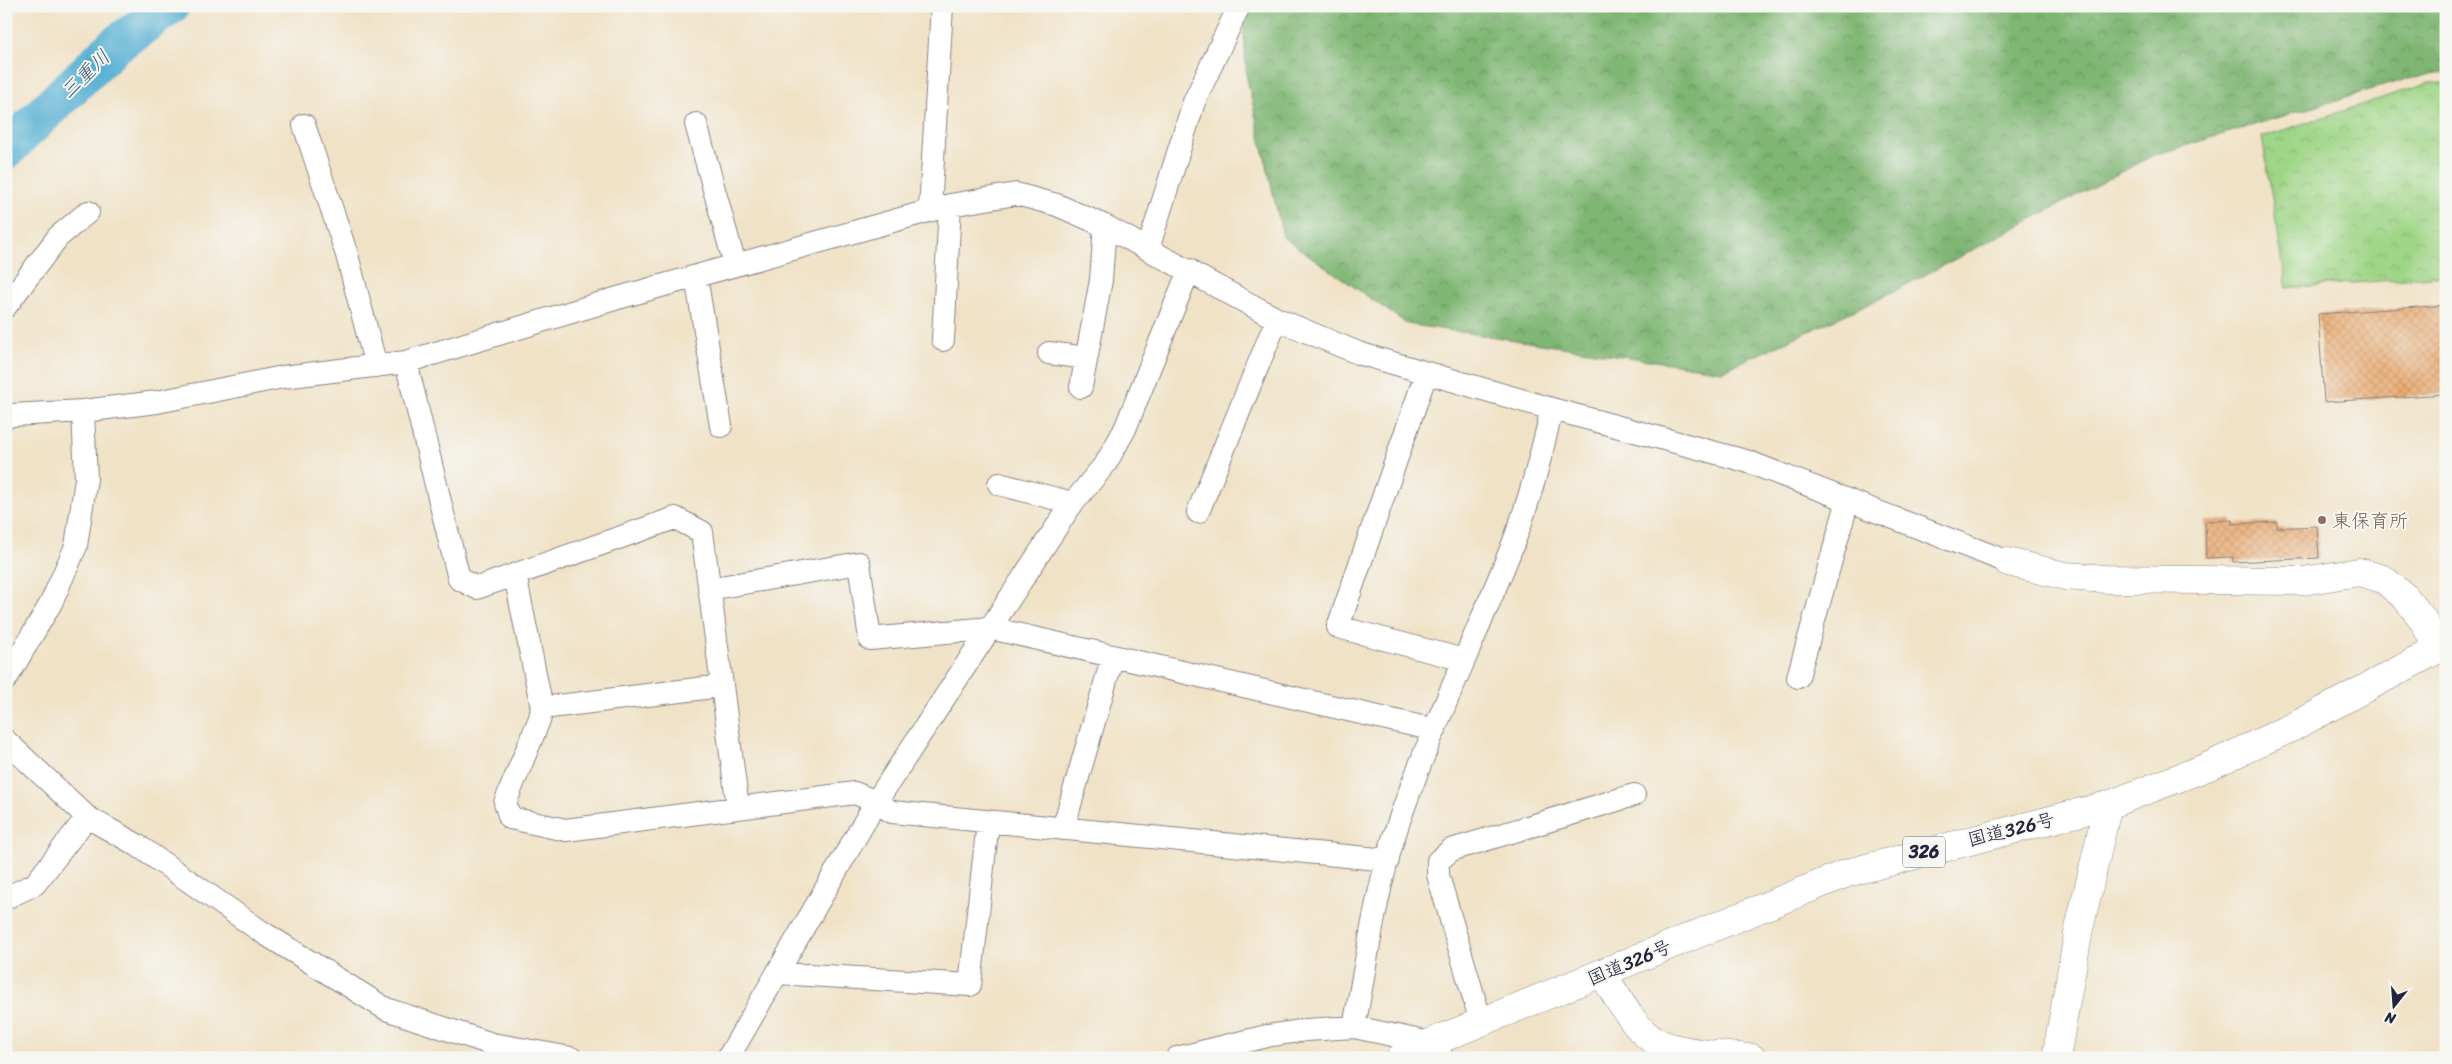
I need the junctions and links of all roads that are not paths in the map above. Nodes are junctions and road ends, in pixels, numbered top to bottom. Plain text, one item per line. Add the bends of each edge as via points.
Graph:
1 (942, 6) edge
2 (1239, 6) edge
3 (304, 124) dead end
4 (696, 124) dead end
5 (940, 208) junction
6 (88, 212) dead end
7 (1105, 226) junction
8 (1148, 249) junction
9 (735, 265) junction
10 (1189, 270) junction
11 (696, 277) junction
12 (6, 306) edge
13 (1277, 319) junction
14 (943, 340) dead end
15 (1049, 352) dead end
16 (1086, 358) junction
17 (406, 362) junction
18 (376, 366) junction
19 (1426, 374) junction
20 (1081, 386) dead end
21 (1552, 409) junction
22 (83, 411) junction
23 (6, 417) edge
24 (721, 426) dead end
25 (998, 484) dead end
26 (1848, 500) junction
27 (1072, 504) junction
28 (1198, 512) dead end
29 (2008, 562) joint
30 (515, 575) junction
31 (710, 590) junction
32 (990, 628) junction
33 (2442, 647) edge
34 (1113, 656) junction
35 (1464, 660) junction
36 (1798, 677) dead end
37 (6, 680) edge
38 (721, 686) junction
39 (542, 708) junction
40 (1434, 730) junction
41 (6, 741) edge
42 (1634, 795) dead end
43 (876, 802) junction
44 (2108, 805) junction
45 (738, 808) junction
46 (87, 817) junction
47 (988, 822) junction
48 (1063, 829) junction
49 (1388, 860) junction
50 (6, 898) edge
51 (777, 974) junction
52 (1602, 974) junction
53 (1481, 1022) junction
54 (1354, 1027) junction
55 (1436, 1050) edge
56 (571, 1058) edge
57 (728, 1058) edge
58 (1177, 1058) edge
59 (1400, 1058) edge
60 (1752, 1058) edge
61 (2056, 1058) edge

1 - 5 street
2 - 8 street via 1194,102
3 - 18 street via 347,255
4 - 9 street
5 - 7 street via 1016,194 1057,205
5 - 9 street
5 - 14 street
6 - 12 street via 58,237
7 - 8 street
7 - 16 street via 1101,280
8 - 10 street
9 - 11 street
10 - 13 street
10 - 27 street via 1125,429 1106,463
11 - 17 street
11 - 24 street
13 - 19 street via 1358,353
13 - 28 street
15 - 16 street
16 - 20 street
17 - 18 street
17 - 30 street via 459,579 477,588
18 - 22 street via 283,376 157,402
19 - 21 street
19 - 35 street via 1338,627
21 - 26 street via 1746,461
21 - 35 street via 1537,473 1514,542
22 - 23 street
22 - 37 street via 86,479 76,546 51,603
25 - 27 street
26 - 29 street
26 - 36 street
27 - 32 street
29 - 33 main road via 2065,576 2106,580 2303,581 2358,572 2383,579 2405,597
30 - 31 street via 675,518 702,532
30 - 39 street
31 - 32 street via 859,563 870,639
31 - 38 street
32 - 34 street
32 - 43 street
33 - 44 main road, 国道326号 / 326 via 2293,727 2207,767
34 - 40 street
34 - 48 street
35 - 40 street
38 - 39 street
38 - 45 street
39 - 45 street via 505,803 510,818 566,830
40 - 49 street
41 - 46 street
42 - 53 street via 1451,850 1438,861 1438,875
43 - 45 street via 855,794
43 - 47 street via 892,812
43 - 51 street
44 - 52 main road, 国道326号 / 326 via 1847,873
44 - 61 main road via 2078,929
46 - 50 street via 35,884
46 - 56 street via 137,845 262,932 386,1009 492,1044
47 - 48 street
47 - 51 street via 970,985
48 - 49 street
49 - 54 street
51 - 57 street
52 - 53 main road, 国道326号 / 326
52 - 60 main road via 1637,1025 1656,1042 1689,1051
53 - 55 main road, 国道326号 / 326
54 - 55 street
54 - 58 street via 1268,1036
55 - 59 main road, 国道326号 / 326

